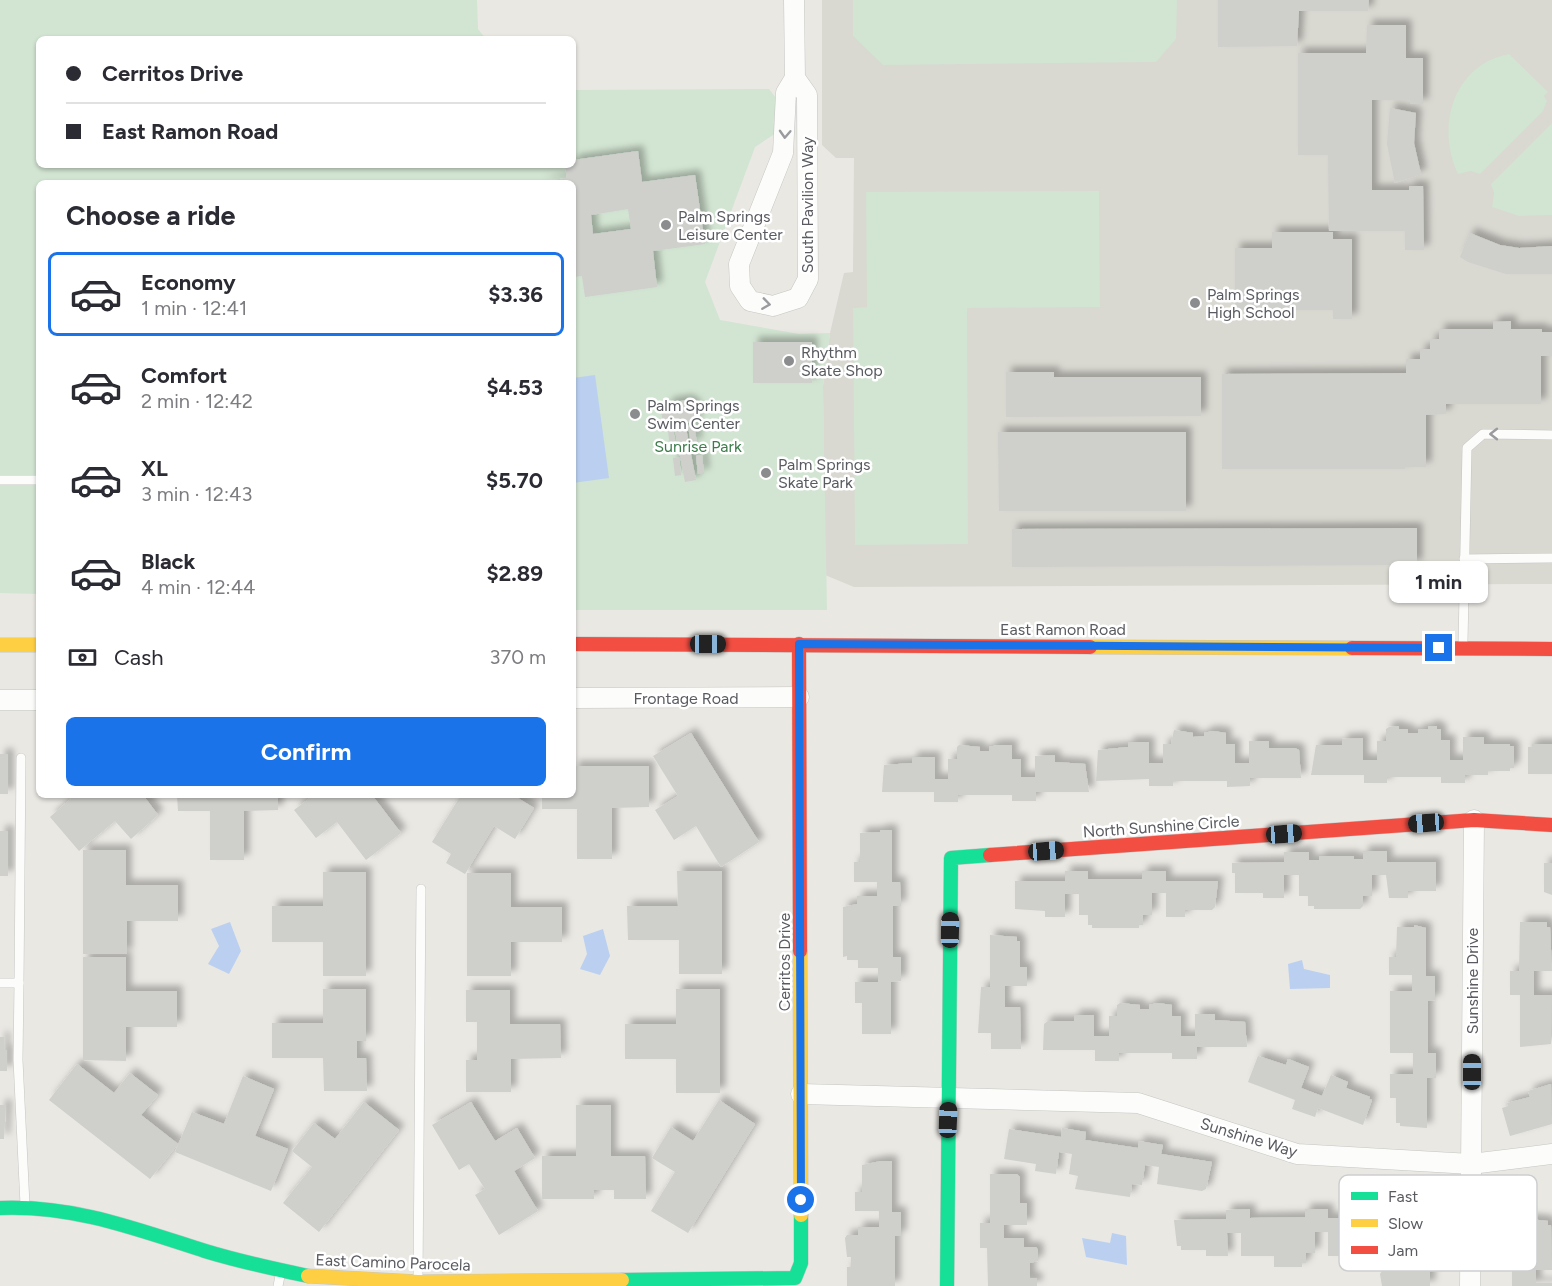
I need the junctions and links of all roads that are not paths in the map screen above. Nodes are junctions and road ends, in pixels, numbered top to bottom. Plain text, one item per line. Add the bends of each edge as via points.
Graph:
1 (794, 0) edge
2 (795, 78) junction
3 (1552, 435) edge
4 (0, 480) edge
5 (36, 480) edge
6 (1552, 558) edge
7 (1464, 559) junction
8 (799, 644) junction
9 (0, 645) edge
10 (36, 645) edge
11 (576, 645) edge
12 (1463, 649) junction
13 (1552, 649) edge
14 (799, 697) junction
15 (576, 698) edge
16 (0, 700) edge
17 (36, 700) edge
18 (21, 758) dead end
19 (1474, 820) junction
20 (1552, 825) edge
21 (421, 889) dead end
22 (0, 983) edge
23 (19, 983) junction
24 (801, 1094) junction
25 (948, 1098) junction
26 (1552, 1154) edge
27 (1471, 1164) junction
28 (1471, 1175) edge
29 (25, 1207) junction
30 (0, 1208) edge
31 (281, 1271) junction
32 (1470, 1271) edge
33 (795, 1278) joint
34 (306, 1281) edge
35 (418, 1282) junction
36 (278, 1286) edge
37 (947, 1286) edge
38 (1470, 1286) edge

1 - 2 street, South Pavilion Way
2 -> 2 street, South Pavilion Way via 786,93 783,153 740,264 740,286 750,301 773,306 798,298 808,279 807,95
3 -> 7 lane via 1483,434 1467,448
4 - 5 lane
6 - 7 lane
7 - 12 lane
8 - 11 street, East Ramon Road
8 - 12 street, East Ramon Road
8 - 14 street, Cerritos Drive
9 - 10 street
12 - 13 street, East Ramon Road
14 - 15 street, Frontage Road
14 - 24 street, Cerritos Drive
16 - 17 street
18 - 23 lane
19 - 20 street, North Sunshine Circle
19 - 25 street, North Sunshine Circle via 951,858
19 - 27 street, Sunshine Drive
21 - 35 lane
22 - 23 lane
23 - 29 lane via 18,1060
24 - 25 street
24 - 33 street, Cerritos Drive via 801,1263
25 - 27 street, Sunshine Way via 1138,1103 1297,1154
25 - 37 street
26 - 27 street, Sunshine Way
27 - 28 street, Sunshine Drive
29 - 30 street, East Camino Parocela
29 - 31 street, East Camino Parocela via 91,1215
31 - 34 street, East Camino Parocela
31 - 36 lane
32 - 38 street, Sunshine Drive
33 - 35 street, East Camino Parocela
34 - 35 street, East Camino Parocela

